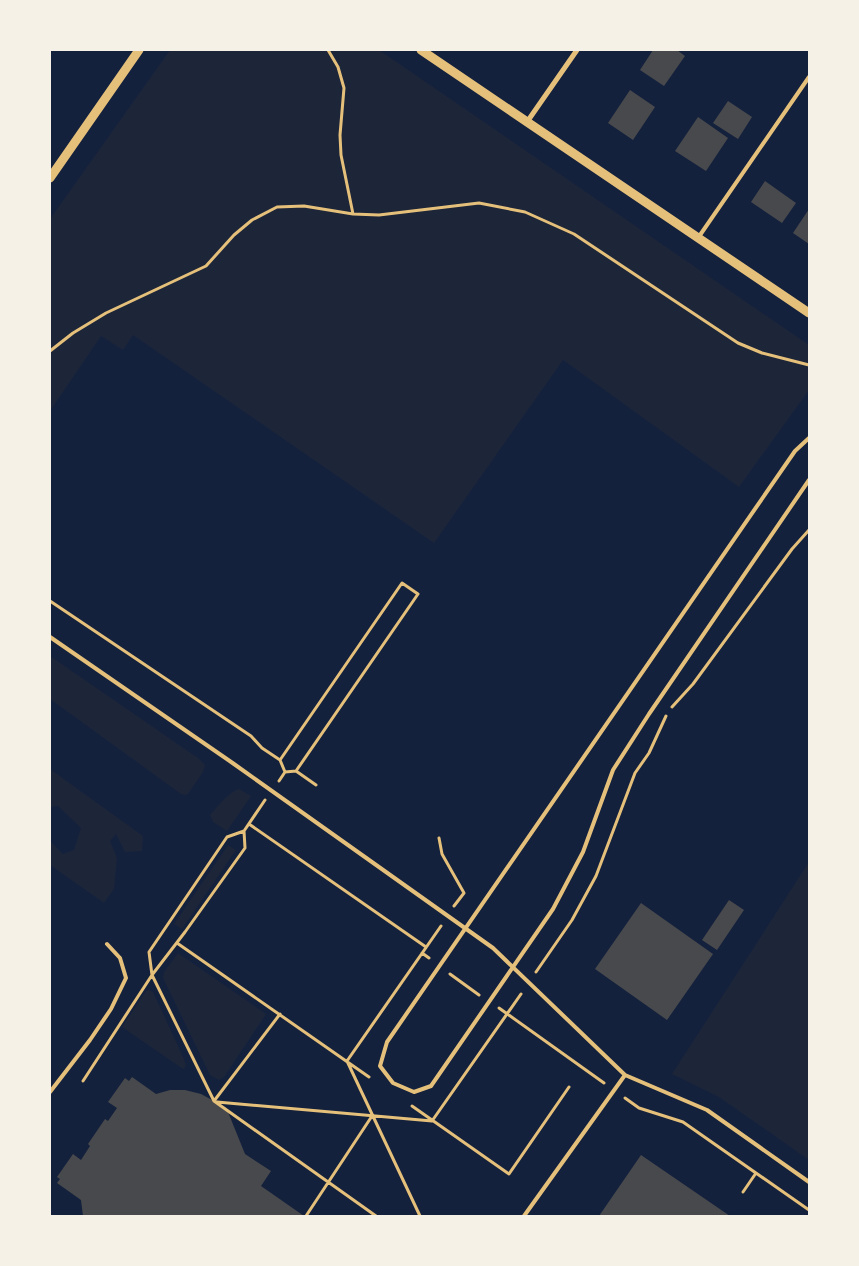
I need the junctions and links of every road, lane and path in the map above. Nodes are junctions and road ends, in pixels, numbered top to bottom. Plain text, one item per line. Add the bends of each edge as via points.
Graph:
1 (139, 50) edge
2 (328, 50) edge
3 (421, 50) edge
4 (577, 50) edge
5 (809, 77) edge
6 (526, 122) junction
7 (50, 178) edge
8 (353, 214) junction
9 (698, 238) junction
10 (809, 313) edge
11 (50, 351) edge
12 (809, 365) edge
13 (809, 438) edge
14 (809, 480) edge
15 (809, 530) edge
16 (50, 601) edge
17 (50, 637) edge
18 (280, 760) junction
19 (296, 771) junction
20 (285, 772) junction
21 (316, 785) dead end
22 (272, 791) junction
23 (248, 824) junction
24 (244, 831) junction
25 (439, 838) dead end
26 (448, 915) junction
27 (466, 928) junction
28 (107, 944) dead end
29 (426, 947) junction
30 (422, 953) junction
31 (439, 966) junction
32 (513, 967) junction
33 (152, 975) junction
34 (528, 983) junction
35 (489, 1002) junction
36 (280, 1014) dead end
37 (507, 1014) junction
38 (625, 1075) junction
39 (83, 1081) dead end
40 (614, 1090) junction
41 (50, 1092) edge
42 (214, 1101) junction
43 (373, 1115) junction
44 (756, 1173) junction
45 (328, 1182) junction
46 (809, 1182) edge
47 (743, 1192) dead end
48 (809, 1210) edge
49 (306, 1216) edge
50 (376, 1216) edge
51 (420, 1216) edge
52 (524, 1216) edge

1 - 7 street
2 - 8 path via 338,67 344,88 341,155
3 - 6 street
4 - 6 street
5 - 9 lane
6 - 9 street
8 - 11 path via 304,206 277,207 252,220 206,266 106,313
8 - 12 path via 379,215 479,203 525,212 574,234 738,343
9 - 10 street
13 - 27 lane via 795,451
14 - 32 lane via 613,770 583,852 553,909
15 - 34 path via 693,684 667,713 650,753 635,773 596,876 572,920
16 - 18 path via 251,736
17 - 22 lane
18 - 19 path via 402,583 418,594
18 - 20 path
19 - 20 path
19 - 21 path
20 - 22 path
22 - 23 path
22 - 26 lane
23 - 24 path
23 - 29 path
24 - 33 path via 245,848
24 - 33 path via 227,838 149,952
25 - 26 path via 442,854 464,893
26 - 27 lane
26 - 29 path
27 - 31 lane
27 - 32 lane
28 - 41 lane via 120,958 126,978 111,1009
29 - 30 path
30 - 31 path
30 - 43 path via 347,1062
31 - 35 path
31 - 35 lane via 387,1042 380,1066 392,1083 414,1092 431,1086
32 - 34 lane
32 - 35 lane
33 - 39 path
33 - 42 path
34 - 37 path
34 - 38 lane
35 - 37 path
36 - 42 path
37 - 40 path
37 - 43 path via 432,1121
38 - 40 lane
38 - 46 lane via 707,1110
40 - 44 path via 639,1108 683,1122
40 - 52 lane
42 - 43 path
42 - 45 path
43 - 45 path
43 - 51 path
44 - 47 path
44 - 48 path
45 - 49 path
45 - 50 path

